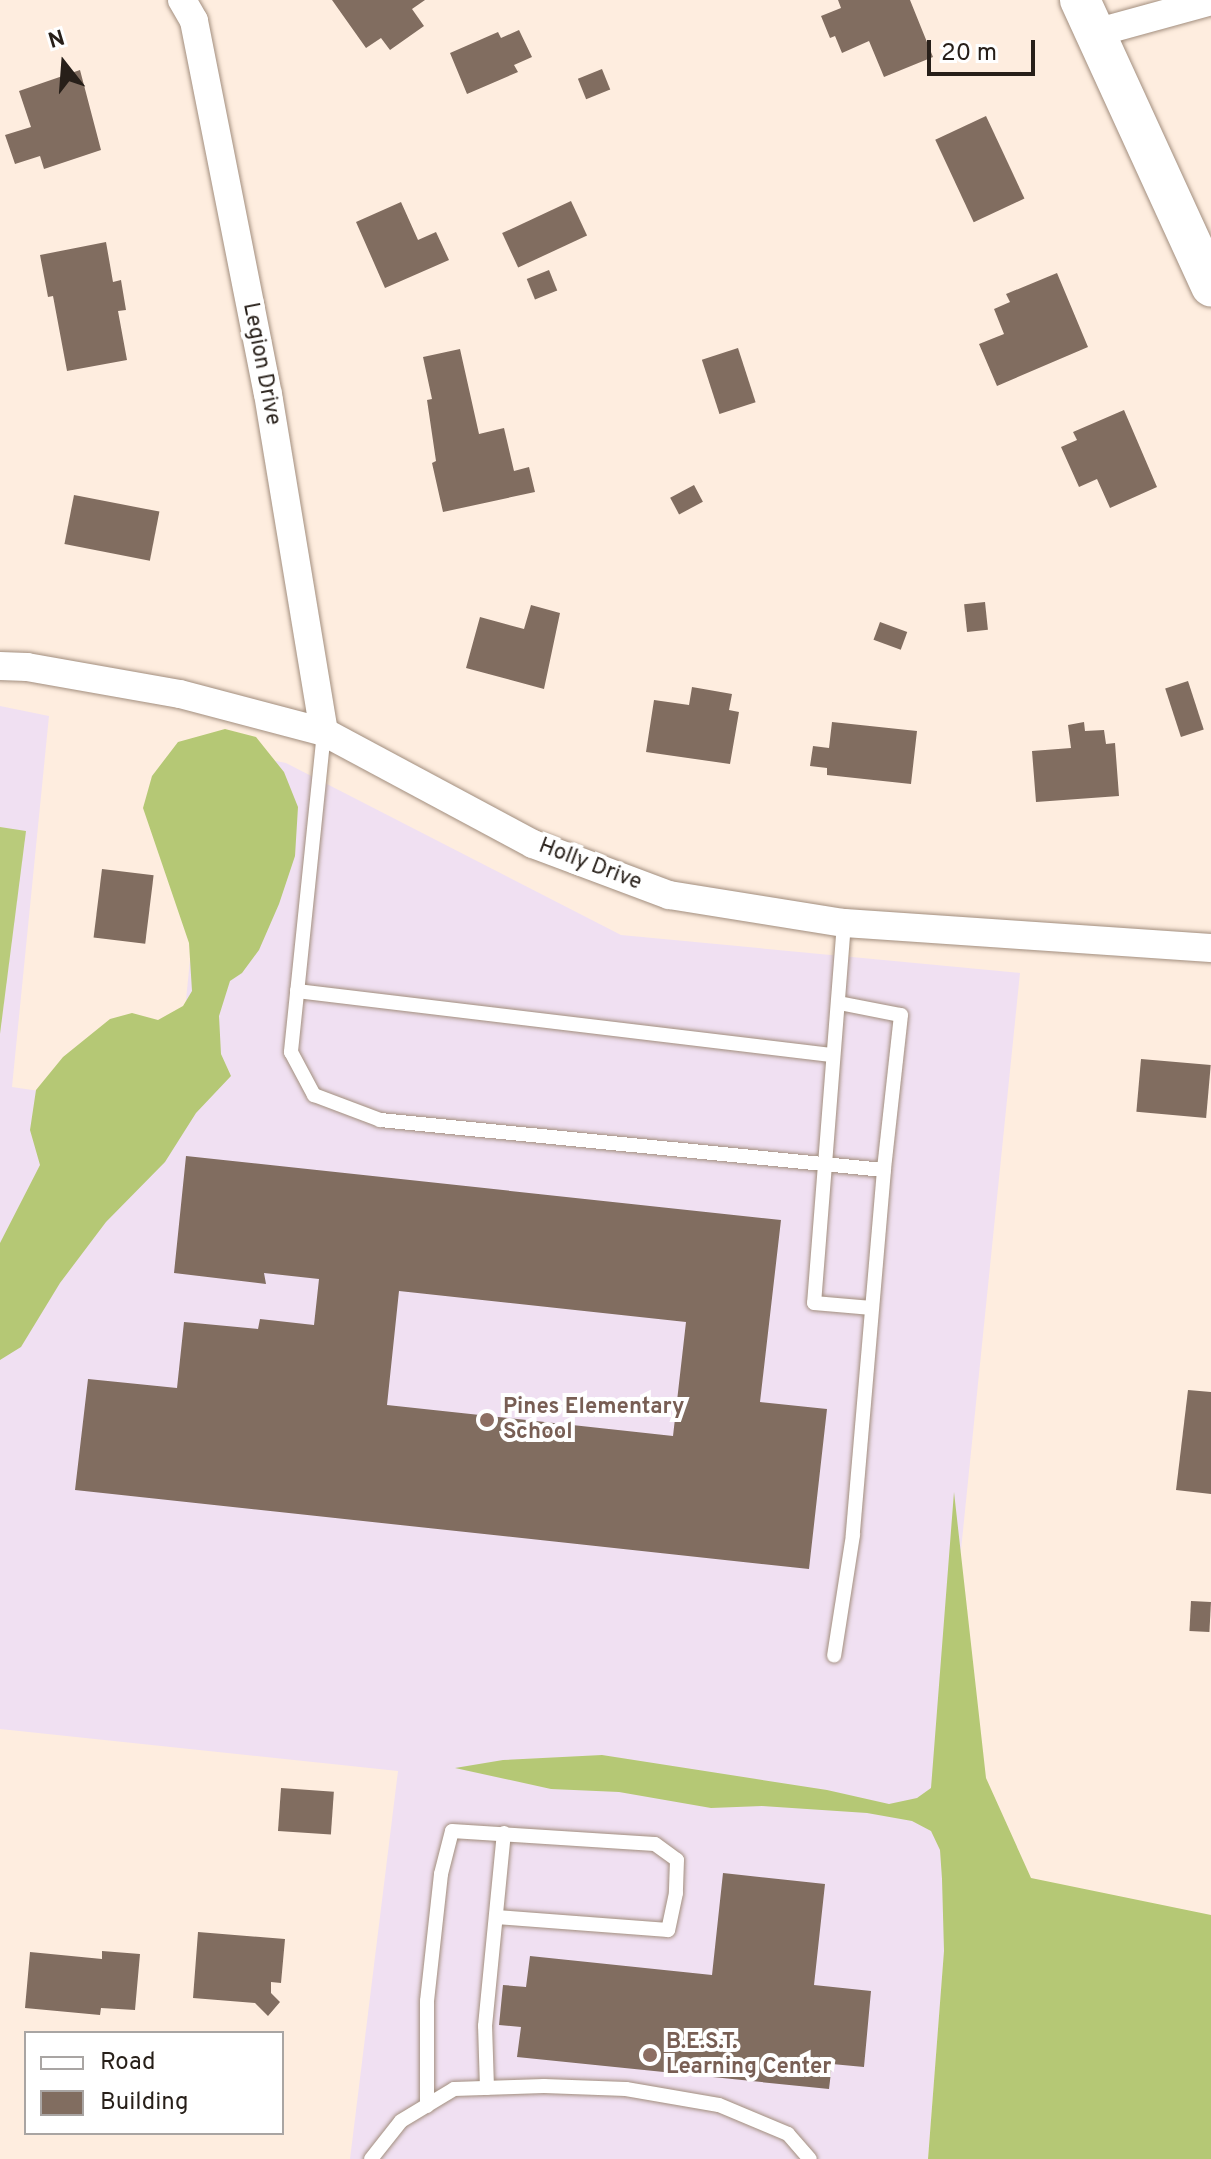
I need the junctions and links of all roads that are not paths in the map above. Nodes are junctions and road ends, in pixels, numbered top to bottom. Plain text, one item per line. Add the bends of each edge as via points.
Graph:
1 (182, 0) edge
2 (1211, 1) edge
3 (1087, 16) edge
4 (1211, 286) edge
5 (0, 666) edge
6 (324, 732) junction
7 (844, 923) junction
8 (1211, 948) edge
9 (297, 991) junction
10 (839, 1003) junction
11 (831, 1055) junction
12 (824, 1164) junction
13 (884, 1170) junction
14 (872, 1308) junction
15 (834, 1656) dead end
16 (504, 1833) junction
17 (496, 1917) junction
18 (487, 2088) junction
19 (427, 2106) junction
20 (371, 2159) edge
21 (810, 2159) edge

1 - 6 street, Legion Drive via 194,21 268,394
2 - 3 street
3 - 4 street
5 - 6 street, Holly Drive via 180,694
6 - 7 street, Holly Drive via 533,844 669,895
6 - 9 lane
7 - 8 street, Holly Drive
7 - 10 lane
9 - 11 lane
9 - 12 lane via 291,1052 314,1095 380,1120
10 - 11 lane
10 - 13 lane via 901,1015
11 - 12 lane
12 - 13 lane
12 - 14 lane via 814,1303
13 - 14 lane
14 - 15 lane via 853,1535
16 - 17 lane
16 - 17 lane via 655,1844 677,1860 676,1893 668,1930
16 - 19 lane via 452,1831 441,1874 427,2001
17 - 18 lane via 485,2026
18 - 19 lane via 454,2089
18 - 21 lane via 626,2089 719,2105 788,2134
19 - 20 lane via 401,2121

